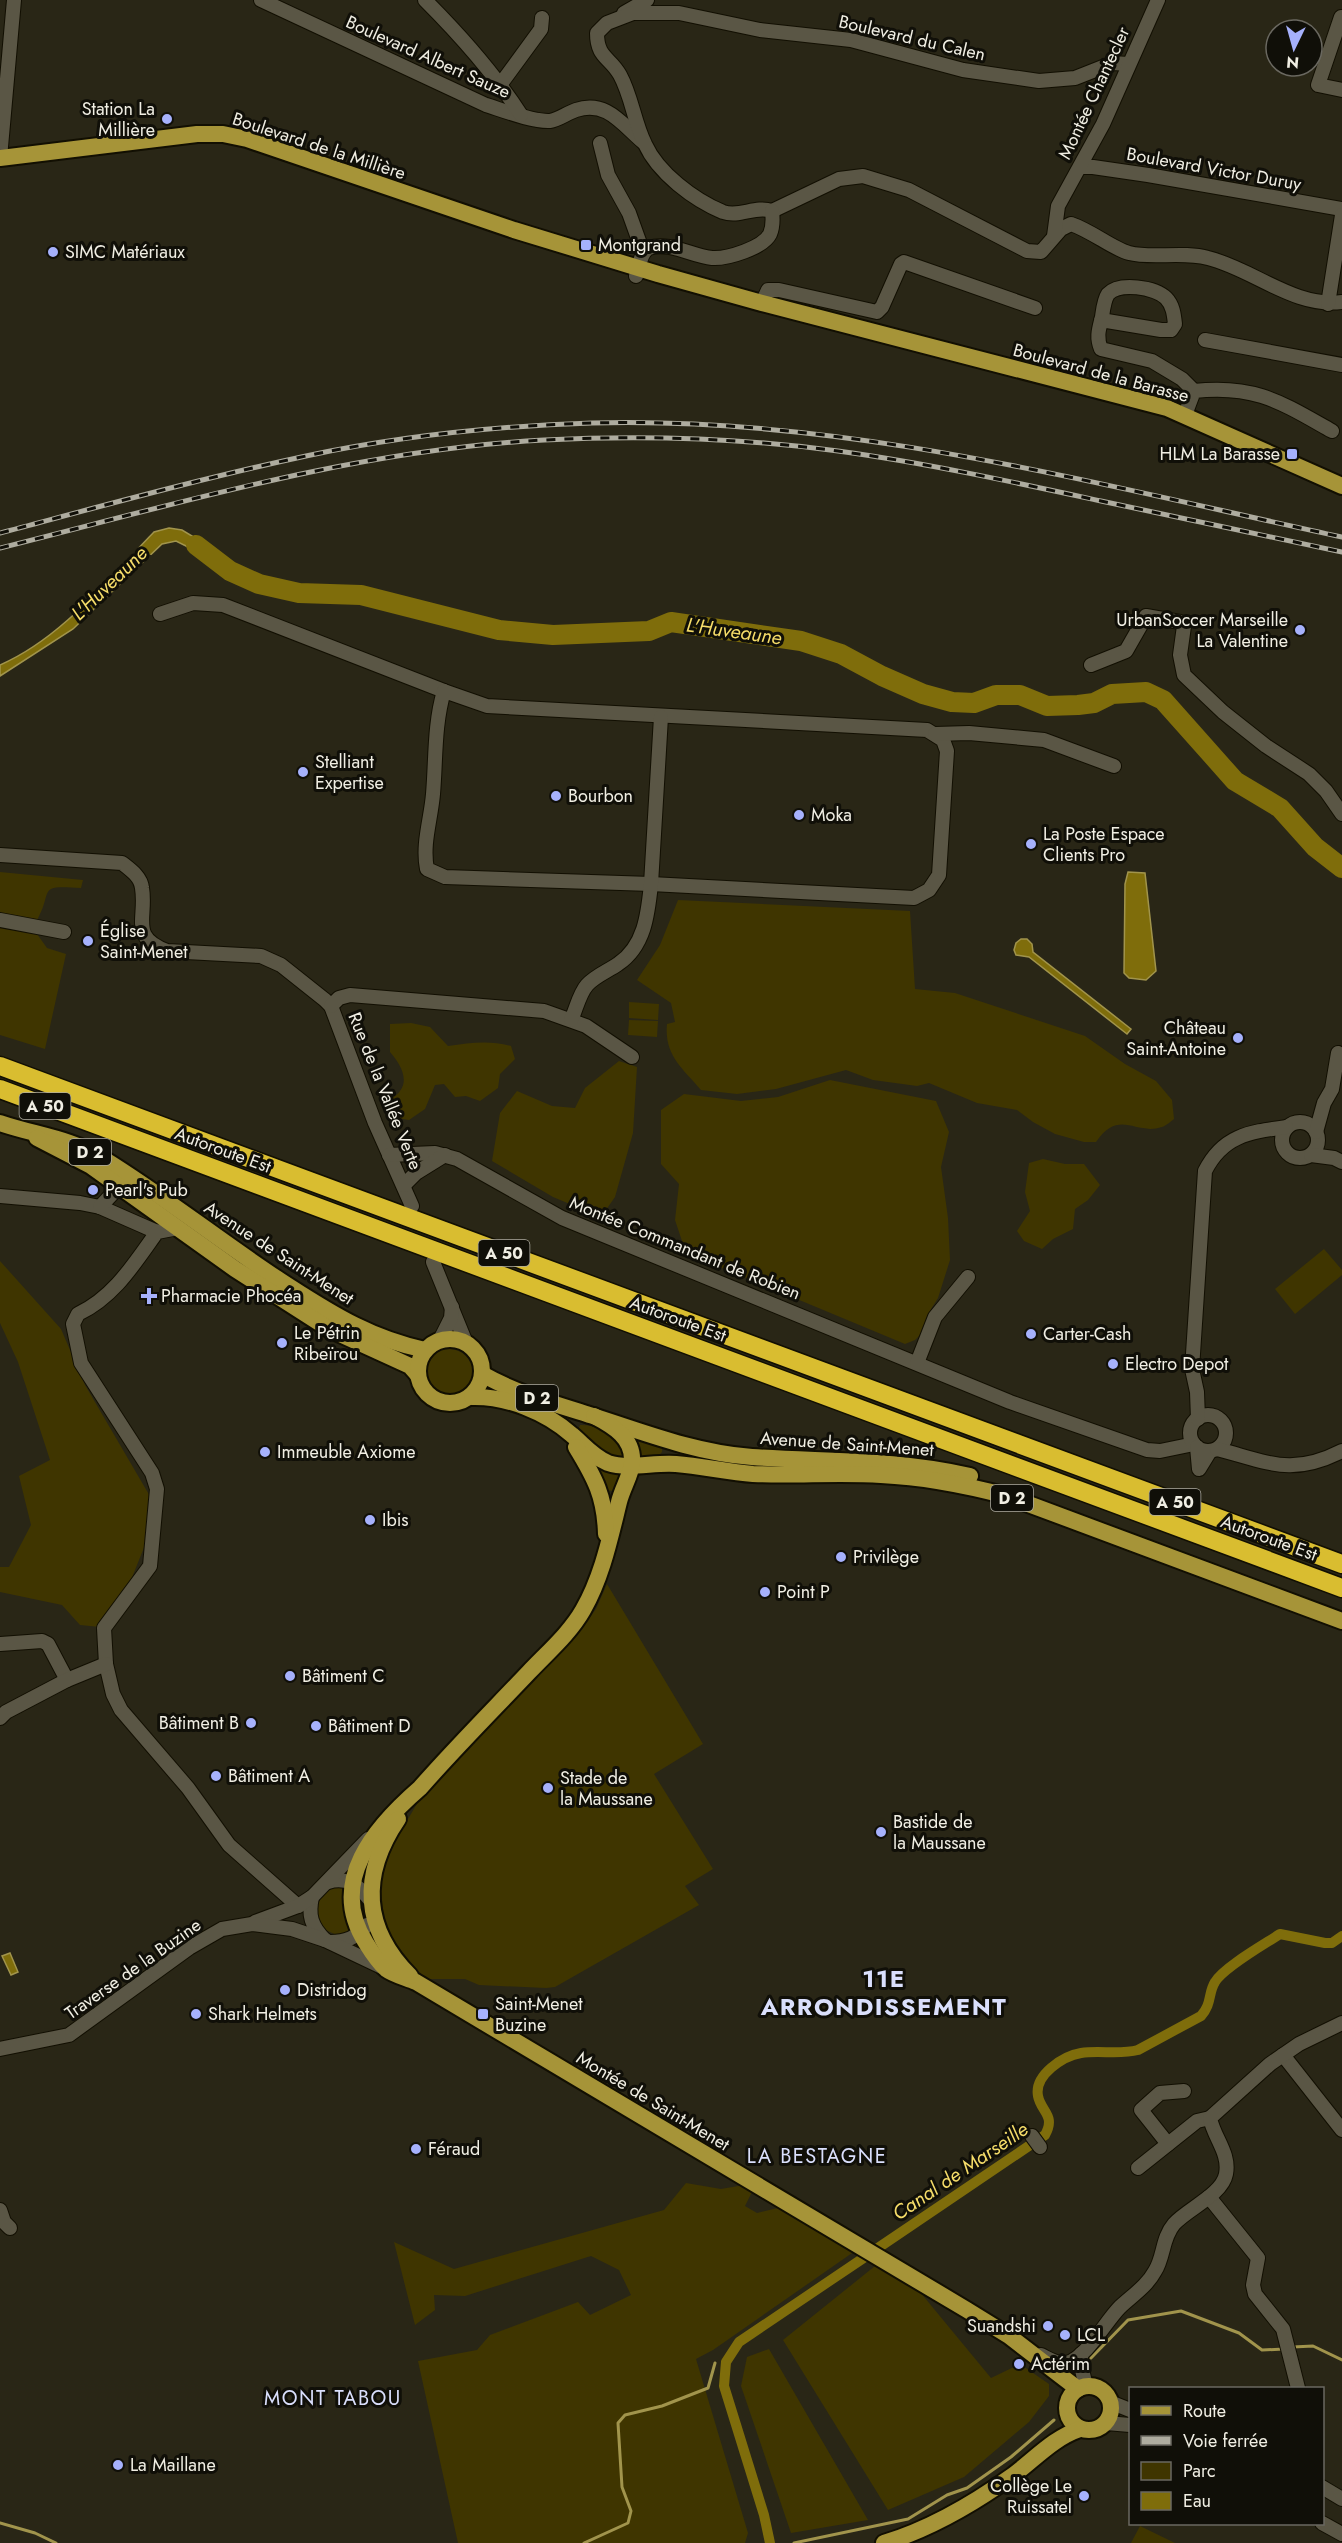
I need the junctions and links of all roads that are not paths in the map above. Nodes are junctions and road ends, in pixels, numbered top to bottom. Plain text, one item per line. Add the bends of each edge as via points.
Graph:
1 (14, 0) edge
2 (261, 0) edge
3 (425, 0) edge
4 (647, 0) edge
5 (1158, 0) edge
6 (1341, 17) edge
7 (542, 18) dead end
8 (615, 20) junction
9 (1128, 64) junction
10 (500, 85) junction
11 (1342, 90) edge
12 (521, 115) junction
13 (600, 143) dead end
14 (644, 143) junction
15 (0, 158) edge
16 (1080, 167) junction
17 (1342, 209) edge
18 (772, 211) junction
19 (1342, 215) edge
20 (1054, 236) junction
21 (639, 266) junction
22 (762, 303) junction
23 (1335, 303) edge
24 (1035, 308) dead end
25 (1101, 320) junction
26 (875, 332) joint
27 (1205, 340) dead end
28 (1342, 365) edge
29 (1194, 391) junction
30 (1185, 415) junction
31 (1332, 431) dead end
32 (1342, 486) edge
33 (160, 614) dead end
34 (1091, 665) dead end
35 (444, 691) junction
36 (656, 717) junction
37 (935, 734) junction
38 (1114, 766) dead end
39 (1342, 814) edge
40 (0, 855) edge
41 (651, 884) junction
42 (0, 920) edge
43 (64, 932) dead end
44 (331, 1006) junction
45 (571, 1020) junction
46 (1338, 1053) dead end
47 (632, 1057) dead end
48 (0, 1066) edge
49 (0, 1089) edge
50 (1324, 1103) junction
51 (1301, 1122) junction
52 (0, 1123) edge
53 (1286, 1127) junction
54 (27, 1132) junction
55 (1317, 1136) junction
56 (1282, 1146) junction
57 (389, 1155) junction
58 (445, 1155) junction
59 (1311, 1155) junction
60 (1338, 1160) edge
61 (118, 1185) junction
62 (404, 1185) junction
63 (146, 1188) junction
64 (1204, 1191) junction
65 (0, 1196) edge
66 (412, 1206) dead end
67 (100, 1207) junction
68 (178, 1228) junction
69 (157, 1232) junction
70 (433, 1262) dead end
71 (968, 1277) dead end
72 (452, 1307) junction
73 (440, 1340) junction
74 (466, 1343) junction
75 (425, 1350) junction
76 (917, 1363) junction
77 (417, 1374) junction
78 (482, 1374) junction
79 (472, 1397) junction
80 (594, 1416) junction
81 (1204, 1417) junction
82 (559, 1425) junction
83 (1205, 1445) junction
84 (1342, 1451) edge
85 (662, 1463) junction
86 (632, 1465) junction
87 (1199, 1473) dead end
88 (621, 1493) junction
89 (606, 1550) junction
90 (1342, 1564) edge
91 (1342, 1588) edge
92 (1342, 1612) edge
93 (1342, 1621) edge
94 (0, 1644) edge
95 (106, 1665) junction
96 (68, 1680) junction
97 (0, 1718) edge
98 (417, 1791) junction
99 (376, 1832) junction
100 (328, 1882) junction
101 (353, 1883) junction
102 (312, 1897) junction
103 (298, 1906) junction
104 (371, 1907) junction
105 (252, 1924) junction
106 (360, 1933) junction
107 (327, 1941) junction
108 (386, 1969) junction
109 (416, 1982) junction
110 (1342, 2023) edge
111 (0, 2049) edge
112 (1283, 2055) junction
113 (1184, 2091) dead end
114 (1210, 2118) junction
115 (1342, 2130) edge
116 (1168, 2144) junction
117 (1138, 2168) dead end
118 (1209, 2197) junction
119 (0, 2210) edge
120 (10, 2228) dead end
121 (1027, 2349) junction
122 (1081, 2354) junction
123 (1298, 2387) edge
124 (1078, 2391) junction
125 (1110, 2402) junction
126 (1129, 2409) edge
127 (1106, 2423) junction
128 (1129, 2425) edge
129 (1071, 2428) junction
130 (1324, 2488) edge
131 (1342, 2499) edge
132 (1324, 2524) edge
133 (1342, 2534) edge
134 (884, 2543) edge

1 - 15 street
2 - 12 street, Boulevard Albert Sauze via 486,105
3 - 10 street
4 - 8 street
5 - 9 street, Montée Chantecler
6 - 11 street via 1318,85
7 - 10 street via 541,29
8 - 9 street, Boulevard du Calen via 633,14 679,13 760,30 851,40 963,70 1039,81 1076,78 1113,63
8 - 14 street via 597,33 597,46 619,73
9 - 16 street, Montée Chantecler
10 - 12 street
12 - 14 street, Boulevard Albert Sauze via 550,121 594,106
13 - 21 street via 608,175 629,213
14 - 18 street via 685,192 707,204 726,213 742,214 761,208
15 - 21 main road, Boulevard de la Millière via 223,134 514,230 546,247
16 - 17 street, Boulevard Victor Duruy
16 - 20 street, Montée Chantecler via 1058,206
18 - 20 street via 839,179 863,176 909,190 1027,251 1041,252
18 - 21 street via 767,237 752,248 714,258 667,247 650,248
19 - 23 street
20 - 23 street via 1071,224 1130,254 1208,258 1315,302
21 - 22 main road, Boulevard de la Millière via 708,295
22 - 24 street via 768,290 779,290 878,312 904,262
22 - 26 main road, Boulevard de la Millière
25 - 25 street via 1106,296 1119,288 1131,287 1167,298 1175,324 1171,330 1161,330
25 - 29 street via 1097,338 1101,349 1152,360
26 - 30 main road, Boulevard de la Barasse
27 - 28 street
29 - 30 street
29 - 31 street via 1263,394
30 - 32 main road, Boulevard de la Barasse
33 - 35 street via 193,603 223,605
34 - 39 street via 1126,651 1146,616 1180,622 1184,626 1180,655 1184,675 1223,712 1309,774
35 - 36 street via 488,706
35 - 41 street via 438,713 427,868 445,877
36 - 37 street via 927,730
36 - 41 street
37 - 38 street via 1044,740
37 - 41 street via 943,740 947,751 939,874 929,890 914,898
40 - 44 street, Rue de la Vallée Verte via 122,863 133,871 142,888 141,928 146,940 155,947 272,959
41 - 45 street via 640,939 620,963 586,986
42 - 43 street
44 - 45 street via 350,995 543,1011
44 - 57 street, Rue de la Vallée Verte
45 - 47 street
46 - 50 street via 1332,1089
48 - 90 highway, Autoroute Est / A 50
49 - 91 highway, Autoroute Est / A 50
50 - 51 street
50 - 55 street
51 - 53 street
51 - 55 street via 1310,1125
52 - 54 main road, D 2
53 - 56 street
53 - 64 street via 1243,1135 1229,1142 1210,1161
54 - 61 main road, D 2
54 - 63 main road, D 2 via 60,1138 101,1157
55 - 59 street
55 - 60 street
56 - 59 street via 1294,1158
56 - 64 street via 1258,1139 1233,1148 1217,1163
57 - 58 street, Montée Commandant de Robien
57 - 62 street, Rue de la Vallée Verte
58 - 62 street
58 - 76 street, Montée Commandant de Robien via 562,1218
59 - 60 street
61 - 63 street, Avenue de Saint-Menet via 127,1180
61 - 67 street
61 - 68 main road, Avenue de Saint-Menet / D 2
62 - 66 street, Rue de la Vallée Verte
63 - 75 main road, Avenue de Saint-Menet / D 2 via 326,1310 394,1343
64 - 81 street via 1192,1355
65 - 67 street
67 - 69 street
68 - 69 street
68 - 77 main road, Avenue de Saint-Menet / D 2 via 329,1329 410,1366
69 - 95 street via 110,1293 78,1314 73,1324 81,1363 152,1473 157,1489 150,1566 104,1628
70 - 72 street
71 - 76 street via 935,1317
72 - 73 street
72 - 74 street
73 - 74 main road
73 - 75 main road
74 - 78 main road via 481,1362
75 - 77 main road
76 - 83 street, Montée Commandant de Robien via 1011,1402 1147,1450
77 - 79 main road via 422,1388 435,1401 448,1404
78 - 79 main road
78 - 80 main road, Avenue de Saint-Menet / D 2 via 519,1392
79 - 82 main road, D 2 via 499,1399
80 - 86 main road via 624,1436
80 - 92 main road, Avenue de Saint-Menet / D 2 via 686,1446 750,1457 893,1463 982,1479
81 - 83 street, Montée Commandant de Robien via 1194,1423
81 - 83 street via 1220,1419 1226,1433
82 - 86 main road, D 2 via 592,1455 621,1466
82 - 89 main road, Montée de Saint-Menet via 596,1479 605,1515
83 - 84 street via 1264,1464 1291,1466 1325,1460
83 - 87 street
85 - 86 main road, D 2
85 - 88 main road, Montée de Saint-Menet via 633,1478
85 - 93 main road, Avenue de Saint-Menet / D 2 via 753,1474 879,1474 971,1486
86 - 88 main road, Montée de Saint-Menet
88 - 89 main road, Montée de Saint-Menet
89 - 98 main road, Montée de Saint-Menet via 595,1587 571,1626
94 - 96 street via 48,1644
95 - 96 street
95 - 103 street via 112,1694 121,1710 188,1788 229,1845
96 - 97 street
98 - 99 main road, Montée de Saint-Menet
98 - 104 main road, Montée de Saint-Menet via 382,1846 371,1876
99 - 100 street, Montée de Saint-Menet
99 - 101 main road, Montée de Saint-Menet
100 - 101 street
100 - 102 street, Montée de Saint-Menet
101 - 104 street, Montée de Saint-Menet
101 - 106 main road, Montée de Saint-Menet via 352,1908
102 - 103 street, Montée de Saint-Menet
102 - 107 street via 311,1921
103 - 105 street, Montée de Saint-Menet
104 - 106 street, Montée de Saint-Menet
104 - 109 main road, Montée de Saint-Menet via 393,1957
105 - 107 street, Traverse de la Buzine via 280,1927
105 - 111 street, Traverse de la Buzine via 222,1929 189,1948 69,2035
106 - 107 street via 345,1941
106 - 108 main road, Montée de Saint-Menet
107 - 108 street, Traverse de la Buzine
108 - 109 main road, Montée de Saint-Menet
109 - 121 main road, Montée de Saint-Menet
110 - 112 street
112 - 114 street
112 - 115 street
113 - 116 street via 1160,2093 1142,2110
114 - 116 street via 1197,2121
114 - 118 street via 1227,2166 1226,2176
116 - 117 street
118 - 122 street via 1174,2224 1147,2284 1119,2308
118 - 123 street via 1258,2258 1255,2294 1283,2329
119 - 120 street
121 - 122 street via 1062,2364
121 - 124 main road, Montée de Saint-Menet
122 - 124 street
124 - 125 main road via 1101,2390
124 - 129 main road via 1066,2412
125 - 126 street
125 - 127 main road via 1111,2413
127 - 128 street
127 - 129 main road via 1096,2429
129 - 134 main road via 992,2490 926,2528
130 - 131 street
132 - 133 street

